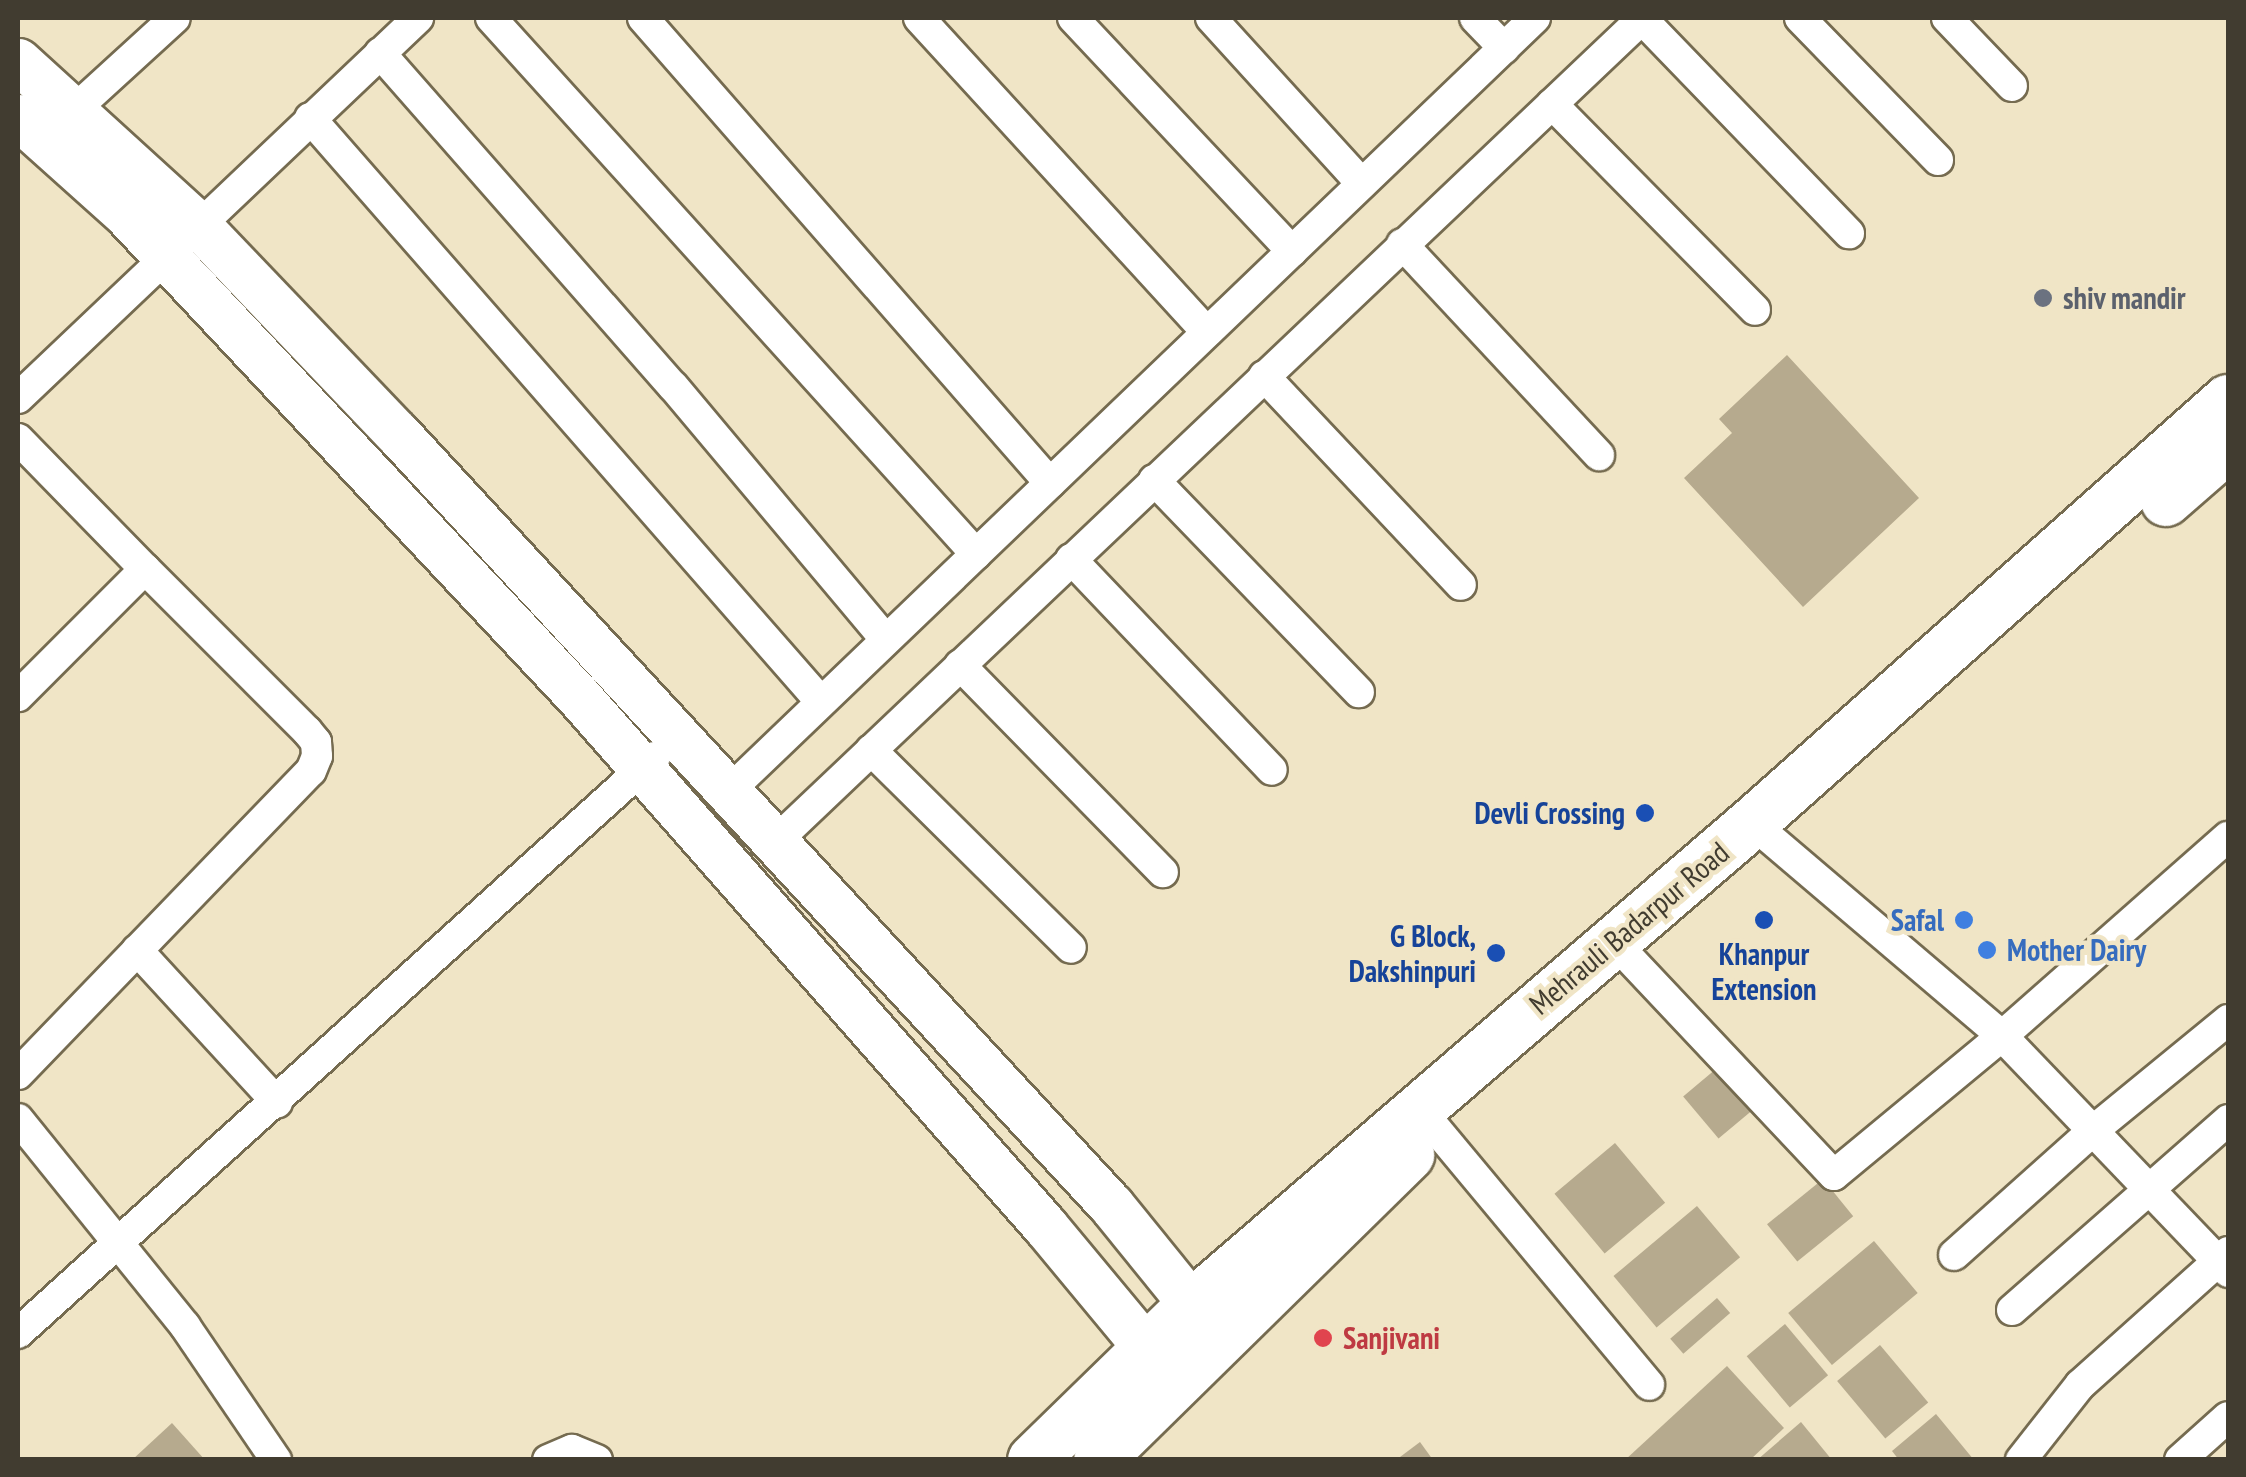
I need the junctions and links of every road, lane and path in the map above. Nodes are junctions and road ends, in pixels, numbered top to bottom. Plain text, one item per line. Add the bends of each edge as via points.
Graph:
1 (174, 18) edge
2 (418, 18) edge
3 (491, 18) edge
4 (643, 18) edge
5 (918, 18) edge
6 (1073, 18) edge
7 (1212, 18) edge
8 (1475, 18) edge
9 (1535, 18) edge
10 (1643, 18) edge
11 (1800, 18) edge
12 (1947, 18) edge
13 (1504, 48) junction
14 (380, 53) junction
15 (18, 61) edge
16 (2012, 86) dead end
17 (1552, 104) junction
18 (72, 112) junction
19 (18, 117) edge
20 (310, 118) junction
21 (1938, 160) dead end
22 (1362, 184) junction
23 (196, 224) junction
24 (1848, 233) dead end
25 (1402, 244) junction
26 (1292, 250) junction
27 (164, 255) junction
28 (1755, 310) dead end
29 (1207, 332) junction
30 (1264, 376) junction
31 (18, 398) edge
32 (2228, 400) edge
33 (18, 439) edge
34 (2228, 447) edge
35 (1599, 455) dead end
36 (1154, 480) junction
37 (1050, 483) junction
38 (976, 554) junction
39 (1072, 559) junction
40 (145, 569) junction
41 (1461, 585) dead end
42 (886, 640) junction
43 (960, 665) junction
44 (1359, 692) dead end
45 (18, 696) edge
46 (821, 702) junction
47 (679, 734) junction
48 (871, 750) junction
49 (642, 768) junction
50 (1272, 770) dead end
51 (730, 789) junction
52 (1762, 832) junction
53 (2228, 837) edge
54 (777, 840) junction
55 (1163, 872) dead end
56 (1071, 948) dead end
57 (138, 950) junction
58 (1632, 960) junction
59 (2228, 1020) edge
60 (2002, 1036) junction
61 (18, 1074) edge
62 (277, 1102) junction
63 (18, 1119) edge
64 (2228, 1120) edge
65 (1436, 1129) junction
66 (2095, 1129) junction
67 (2151, 1192) junction
68 (116, 1245) junction
69 (1954, 1254) dead end
70 (2225, 1262) edge
71 (1192, 1305) junction
72 (2012, 1310) dead end
73 (18, 1333) edge
74 (1148, 1350) junction
75 (1649, 1385) dead end
76 (2228, 1417) edge
77 (276, 1460) edge
78 (548, 1460) edge
79 (597, 1460) edge
80 (1033, 1460) edge
81 (1099, 1460) edge
82 (2021, 1460) edge
83 (2180, 1460) edge

1 - 18 street
2 - 14 street
3 - 38 street
4 - 37 street
5 - 29 street
6 - 26 street
7 - 22 street
8 - 13 street
9 - 13 street
10 - 17 street
10 - 24 street
11 - 21 street
12 - 16 street
13 - 22 street
14 - 20 street
14 - 42 street
15 - 18 street
17 - 25 street
17 - 28 street
18 - 23 street
19 - 27 street
20 - 23 street
20 - 46 street
22 - 26 street
23 - 27 street
23 - 47 street
25 - 30 street
25 - 35 street
26 - 29 street
27 - 31 street
27 - 49 street
29 - 37 street
30 - 36 street
30 - 41 street
32 - 52 main road, Mehrauli Badarpur Road
33 - 40 street
34 - 52 main road, Mehrauli Badarpur Road
36 - 39 street
36 - 44 street
37 - 38 street
38 - 42 street
39 - 43 street
39 - 50 street
40 - 45 street
40 - 57 street via 307,731 317,756 311,772
42 - 46 street
43 - 48 street
43 - 55 street
46 - 51 street
47 - 49 street
47 - 51 street
48 - 54 street
48 - 56 street
49 - 62 street
49 - 74 street
51 - 54 street
52 - 58 main road, Mehrauli Badarpur Road
52 - 60 street
52 - 71 main road, Mehrauli Badarpur Road
53 - 60 street
54 - 71 street via 1111,1205
57 - 61 street
57 - 62 street
58 - 60 street via 1831,1174
58 - 65 main road, Mehrauli Badarpur Road
59 - 66 street
60 - 66 street
62 - 68 street
63 - 68 street
64 - 67 street
65 - 75 street
65 - 81 main road, Mehrauli Badarpur Road
66 - 67 street
66 - 69 street
67 - 70 street
67 - 72 street
68 - 73 street
68 - 77 street via 184,1326
70 - 82 street via 2080,1386
71 - 74 main road, Mehrauli Badarpur Road
74 - 80 main road, Mehrauli Badarpur Road
76 - 83 street
78 - 79 street via 572,1450

